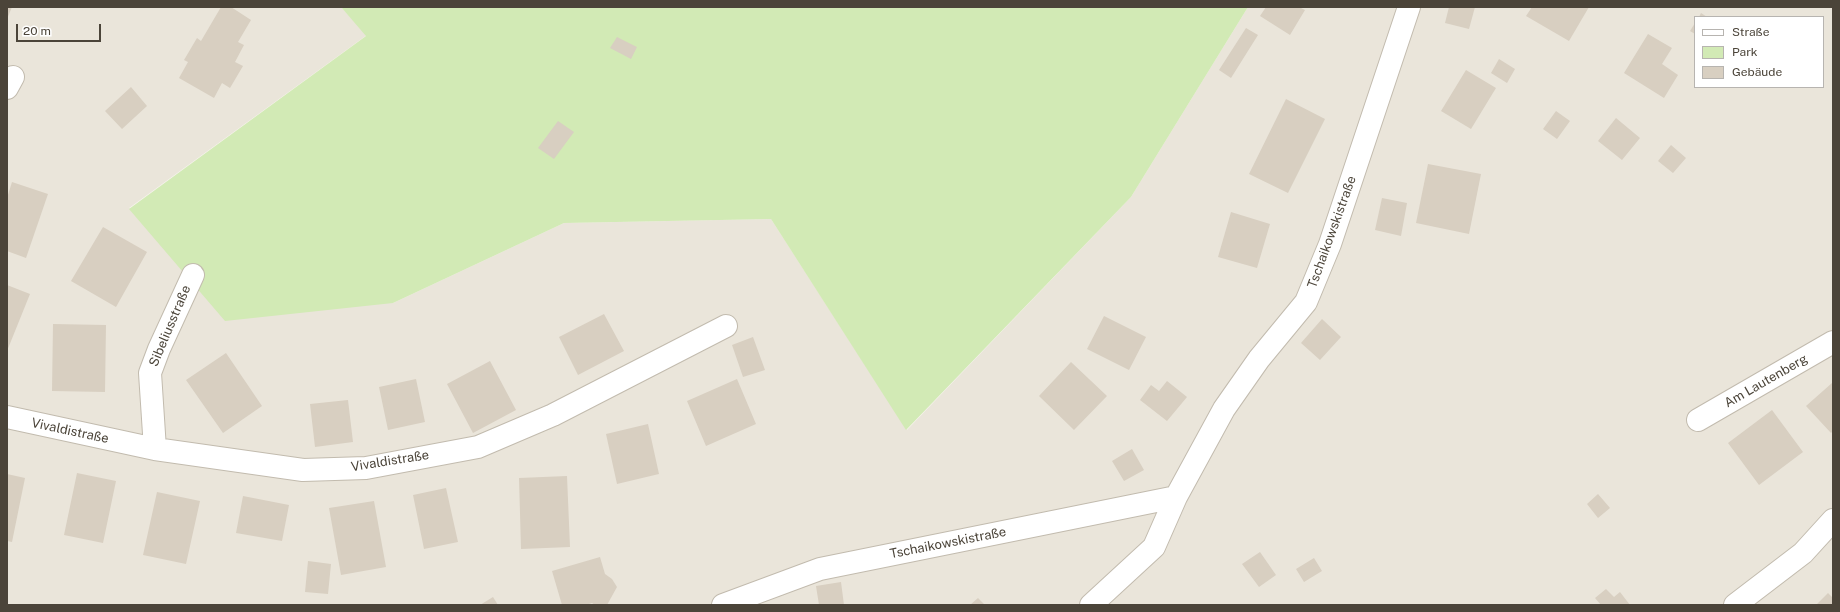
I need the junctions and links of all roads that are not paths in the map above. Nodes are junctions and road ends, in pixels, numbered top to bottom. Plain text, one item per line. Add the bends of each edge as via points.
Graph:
1 (1409, 7) edge
2 (193, 275) dead end
3 (726, 326) dead end
4 (1833, 342) edge
5 (7, 417) edge
6 (1698, 420) dead end
7 (155, 449) junction
8 (1176, 497) junction
9 (1833, 520) edge
10 (723, 605) edge
11 (1091, 605) edge
12 (1735, 605) edge

1 - 8 street, Tschaikowskistraße via 1330,244 1306,302 1260,359 1224,410
2 - 7 street, Sibeliusstraße via 150,373
3 - 7 street, Vivaldistraße via 553,414 478,447 366,468 302,470
4 - 6 street, Am Lautenberg
5 - 7 street, Vivaldistraße
8 - 10 street, Tschaikowskistraße via 820,569
8 - 11 street, Tschaikowskistraße via 1154,547
9 - 12 street via 1803,552

